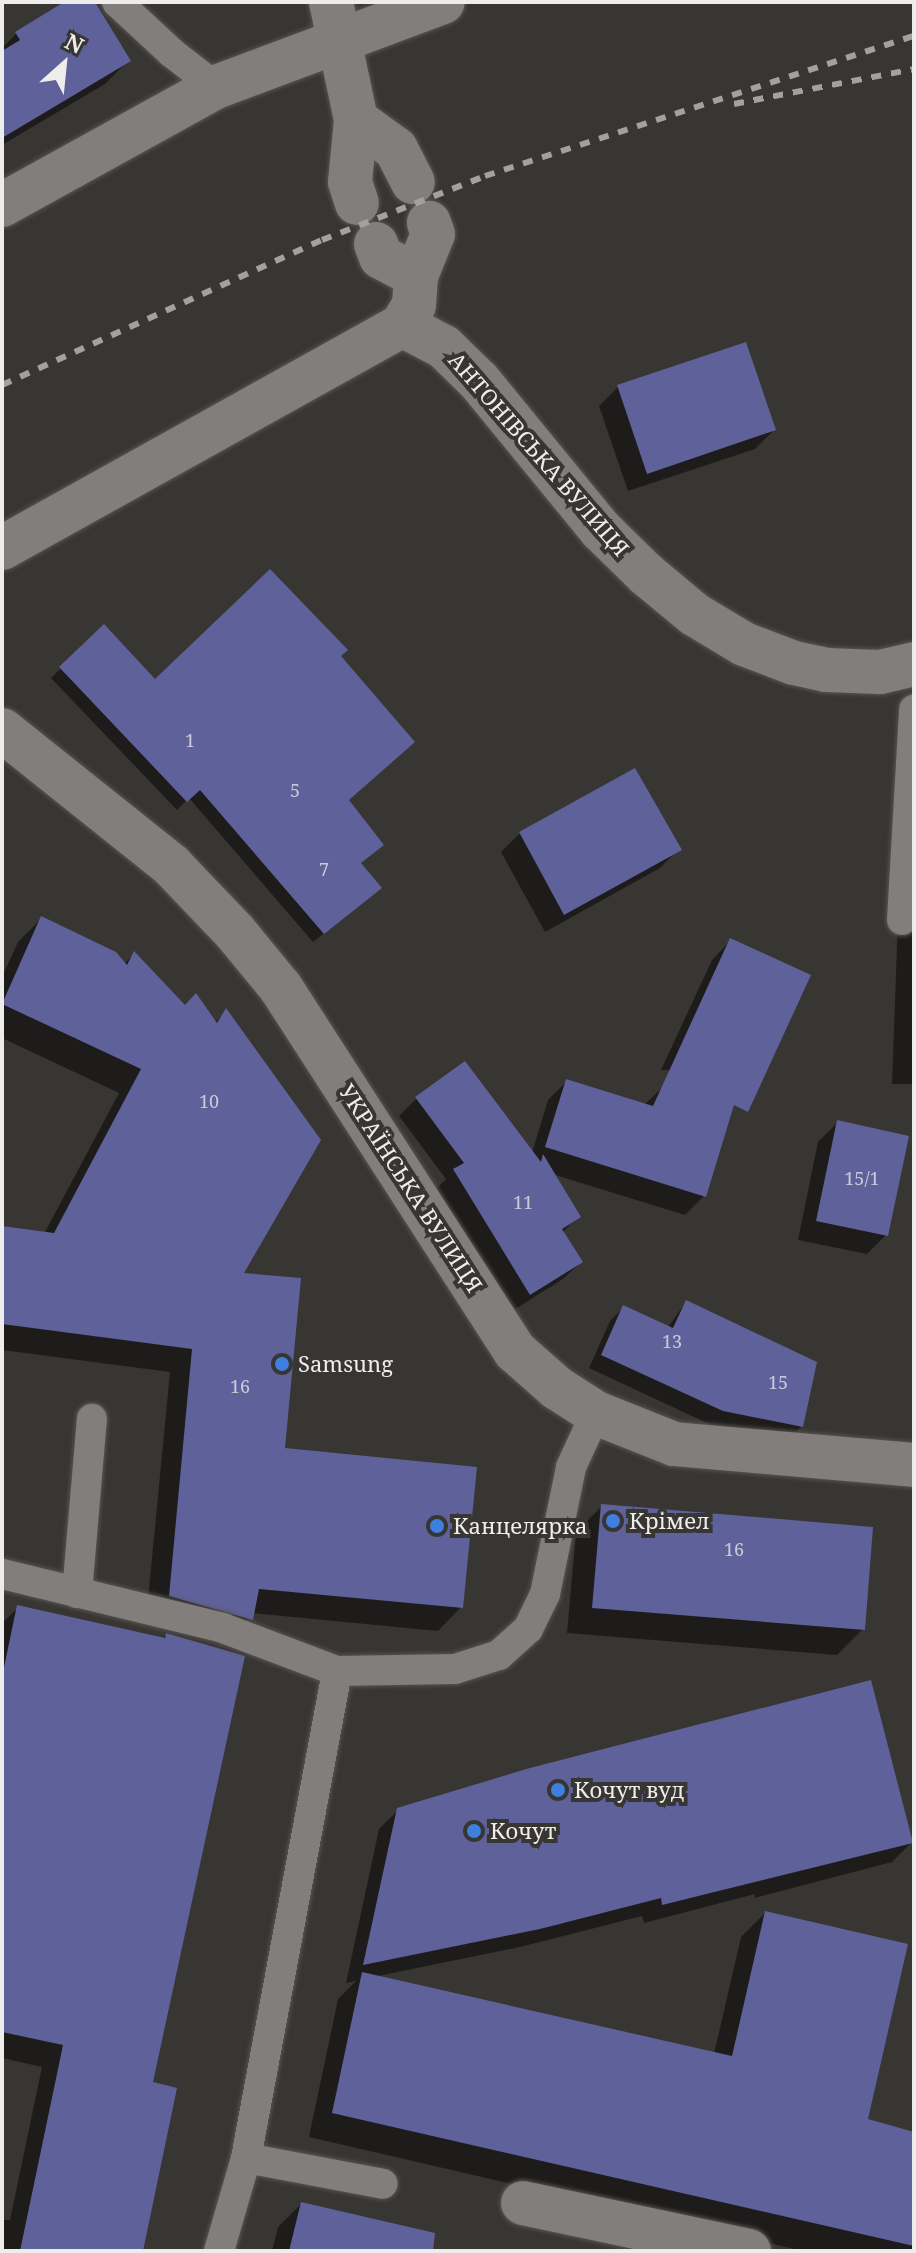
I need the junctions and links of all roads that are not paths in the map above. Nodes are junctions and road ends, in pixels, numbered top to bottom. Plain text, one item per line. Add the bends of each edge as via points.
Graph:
1 (117, 2) edge
2 (443, 2) edge
3 (334, 21) edge
4 (216, 87) junction
5 (356, 120) junction
6 (413, 182) dead end
7 (357, 203) dead end
8 (2, 205) edge
9 (429, 223) dead end
10 (376, 244) dead end
11 (416, 276) junction
12 (402, 325) junction
13 (2, 548) edge
14 (914, 664) edge
15 (914, 709) edge
16 (2, 730) edge
17 (902, 920) dead end
18 (596, 1413) junction
19 (92, 1419) dead end
20 (914, 1465) edge
21 (2, 1574) edge
22 (77, 1593) junction
23 (337, 1671) junction
24 (246, 2158) junction
25 (383, 2184) dead end
26 (523, 2203) dead end
27 (219, 2251) edge
28 (749, 2251) edge

1 - 4 lane
2 - 3 street
3 - 4 street
3 - 5 street
4 - 8 street
5 - 6 street via 396,149
5 - 7 street via 350,182
9 - 11 street via 433,234
10 - 11 street via 381,257
11 - 12 street via 414,305
12 - 13 street
12 - 14 street, АНТОНІВСЬКА ВУЛИЦЯ via 444,347 479,381 601,530 694,614 744,644 794,663 880,672
15 - 17 lane
16 - 18 street, УКРАЇНСЬКА ВУЛИЦЯ via 171,865 235,932 281,988 515,1351
18 - 20 street, УКРАЇНСЬКА ВУЛИЦЯ via 674,1444
18 - 23 lane via 571,1467 545,1594 528,1629 499,1655 455,1669
19 - 22 lane
21 - 22 lane
22 - 23 lane via 223,1628
23 - 24 lane
24 - 25 lane
24 - 27 lane
26 - 28 street

